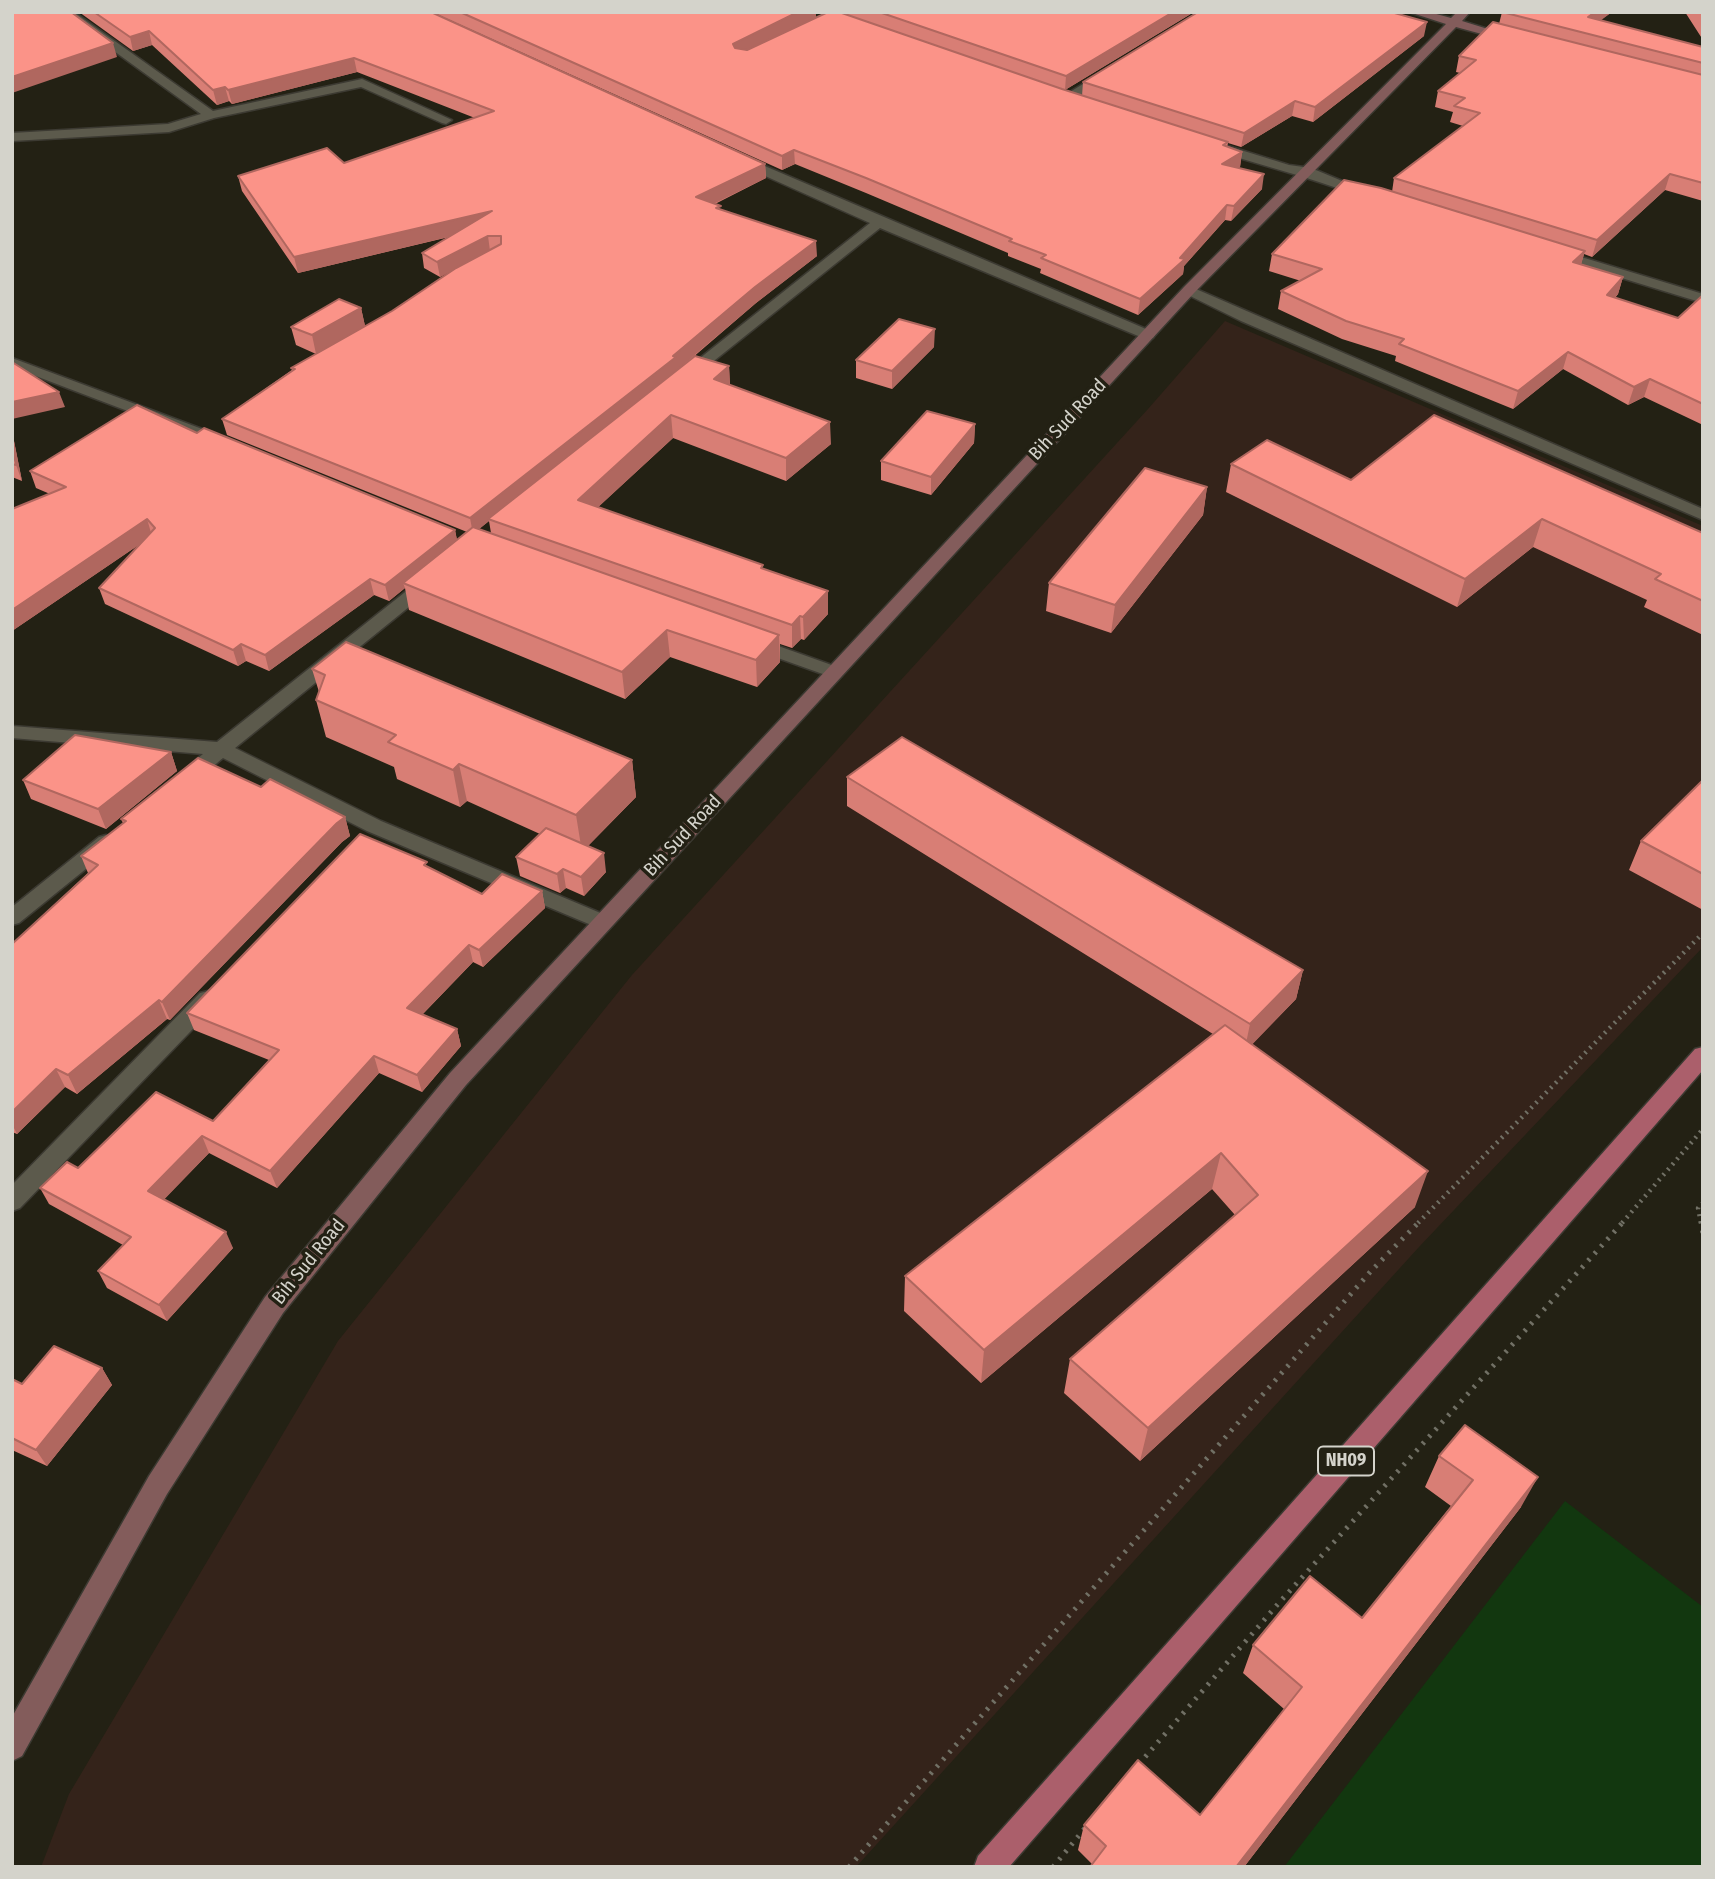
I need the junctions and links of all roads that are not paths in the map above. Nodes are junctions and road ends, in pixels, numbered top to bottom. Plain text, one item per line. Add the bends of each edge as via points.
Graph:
1 (66, 12) edge
2 (1415, 12) edge
3 (1459, 18) edge
4 (1522, 41) edge
5 (1113, 69) edge
6 (1066, 98) edge
7 (211, 115) junction
8 (446, 121) dead end
9 (12, 137) edge
10 (1196, 140) edge
11 (729, 154) edge
12 (1306, 171) junction
13 (1382, 199) edge
14 (879, 222) junction
15 (1543, 249) edge
16 (1189, 290) junction
17 (1703, 299) edge
18 (1148, 335) junction
19 (12, 362) edge
20 (674, 385) edge
21 (227, 422) edge
22 (211, 438) junction
23 (236, 448) edge
24 (1703, 515) edge
25 (443, 570) edge
26 (731, 635) edge
27 (834, 672) junction
28 (12, 732) edge
29 (221, 749) junction
30 (169, 791) edge
31 (374, 826) junction
32 (117, 834) edge
33 (355, 846) edge
34 (12, 918) edge
35 (603, 922) junction
36 (222, 984) edge
37 (1703, 1055) edge
38 (12, 1201) edge
39 (12, 1746) edge
40 (989, 1867) edge

1 - 7 street
2 - 3 main road
3 - 4 main road
3 - 12 main road, Bih Sud Road
5 - 6 street
7 - 8 street via 362,83
7 - 9 street via 169,128
10 - 12 street
11 - 14 street
12 - 13 street
12 - 16 main road, Bih Sud Road
14 - 18 street
14 - 20 street
15 - 17 street
16 - 18 main road, Bih Sud Road
16 - 24 street
18 - 27 main road, Bih Sud Road
19 - 22 street
21 - 22 street
22 - 23 street
25 - 29 street
26 - 27 street
27 - 35 main road, Bih Sud Road
28 - 29 street
29 - 30 street
29 - 31 street
31 - 33 street
31 - 35 street
32 - 34 street
35 - 39 main road, Bih Sud Road via 458,1079 274,1305 158,1485
36 - 38 street
37 - 40 main road, NH09

